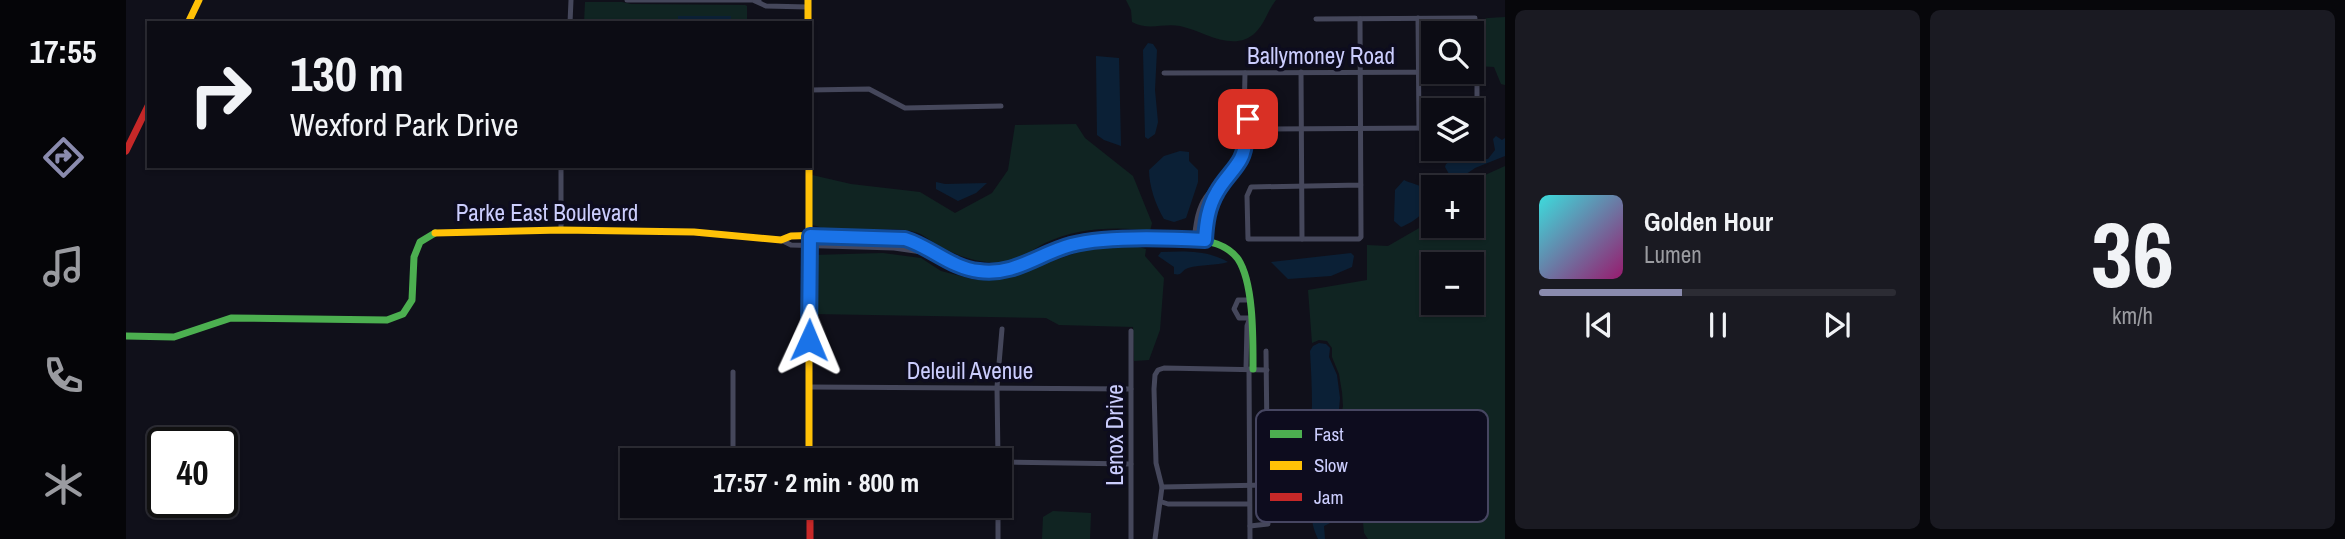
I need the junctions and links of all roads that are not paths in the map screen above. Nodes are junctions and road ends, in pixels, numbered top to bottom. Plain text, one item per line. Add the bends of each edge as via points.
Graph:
1 (199, 0) edge
2 (571, 0) edge
3 (627, 0) edge
4 (757, 1) edge
5 (808, 3) edge
6 (1418, 18) junction
7 (1475, 18) dead end
8 (1316, 19) dead end
9 (1360, 19) junction
10 (189, 21) edge
11 (570, 21) edge
12 (808, 21) edge
13 (1245, 72) junction
14 (1301, 72) junction
15 (1360, 72) junction
16 (1418, 72) junction
17 (1164, 73) dead end
18 (812, 90) edge
19 (1476, 98) edge
20 (1000, 106) dead end
21 (147, 108) edge
22 (1244, 119) junction
23 (1361, 128) junction
24 (1419, 128) joint
25 (1255, 129) junction
26 (1303, 129) junction
27 (1245, 139) junction
28 (126, 151) edge
29 (561, 168) edge
30 (809, 168) edge
31 (1224, 180) junction
32 (1303, 185) junction
33 (1361, 185) junction
34 (561, 230) junction
35 (810, 236) junction
36 (1303, 239) junction
37 (781, 240) junction
38 (1194, 240) junction
39 (1205, 240) junction
40 (810, 246) junction
41 (936, 254) junction
42 (1249, 300) junction
43 (1250, 318) junction
44 (1002, 329) dead end
45 (1131, 331) dead end
46 (126, 335) edge
47 (1266, 351) dead end
48 (1249, 369) junction
49 (1267, 370) junction
50 (733, 372) dead end
51 (809, 387) junction
52 (997, 387) junction
53 (1131, 389) junction
54 (1267, 410) edge
55 (733, 448) edge
56 (809, 448) edge
57 (998, 448) edge
58 (1012, 461) edge
59 (1131, 464) junction
60 (1250, 485) junction
61 (1256, 485) edge
62 (1162, 487) junction
63 (1162, 502) junction
64 (1249, 504) junction
65 (810, 518) edge
66 (998, 518) edge
67 (1268, 522) edge
68 (1250, 526) junction
69 (810, 539) edge
70 (998, 539) edge
71 (1131, 539) edge
72 (1155, 539) edge
73 (1250, 539) edge

1 - 10 street
2 - 11 street
3 - 4 street
4 - 5 street via 766,6
5 - 12 street
6 - 7 street
6 - 9 street
6 - 16 street
8 - 9 street
9 - 15 street
13 - 14 street, Ballymoney Road
13 - 17 street, Ballymoney Road
13 - 22 street
14 - 15 street, Ballymoney Road
14 - 26 street
15 - 16 street, Ballymoney Road
15 - 23 street
16 - 19 street, Ballymoney Road via 1472,72 1477,75
16 - 24 street
18 - 20 street via 869,89 905,108
21 - 28 street
22 - 25 street via 1252,121
22 - 27 street via 1234,129
23 - 24 street
23 - 26 street
23 - 33 street
25 - 26 street
25 - 27 street
26 - 32 street
27 - 31 street via 1241,161
29 - 34 street
30 - 35 street
31 - 38 street via 1200,208
31 - 39 street via 1209,209
32 - 33 street
32 - 36 street
32 - 36 street via 1251,187 1247,196 1248,239
33 - 36 street via 1359,239
34 - 37 street, Parke East Boulevard via 694,232
34 - 46 street, Parke East Boulevard via 437,232 420,242 414,257 412,300 403,314 387,320 231,318 174,337
35 - 37 street, Parke East Boulevard
35 - 40 street
35 - 41 street, Parke East Boulevard via 905,239
37 - 40 street, Parke East Boulevard
38 - 39 street, Parke East Boulevard
38 - 41 street, Parke East Boulevard via 1071,245 1002,271 976,271
39 - 42 street via 1217,242 1238,259 1245,271
40 - 41 street, Parke East Boulevard
40 - 51 street
42 - 43 street
42 - 43 street via 1238,300 1234,309 1240,318
43 - 48 street
44 - 52 street
45 - 53 street, Lenox Drive
47 - 49 street
48 - 49 street
48 - 60 street
48 - 62 street via 1158,370 1154,389 1156,463
49 - 54 street
50 - 55 street
51 - 52 street, Deleuil Avenue
51 - 56 street
52 - 53 street, Deleuil Avenue
52 - 57 street
53 - 59 street, Lenox Drive
58 - 59 street
59 - 71 street, Lenox Drive
60 - 61 street
60 - 62 street
60 - 64 street
62 - 63 street
63 - 64 street
63 - 72 street
64 - 68 street
65 - 69 street
66 - 70 street
67 - 68 street
68 - 73 street

